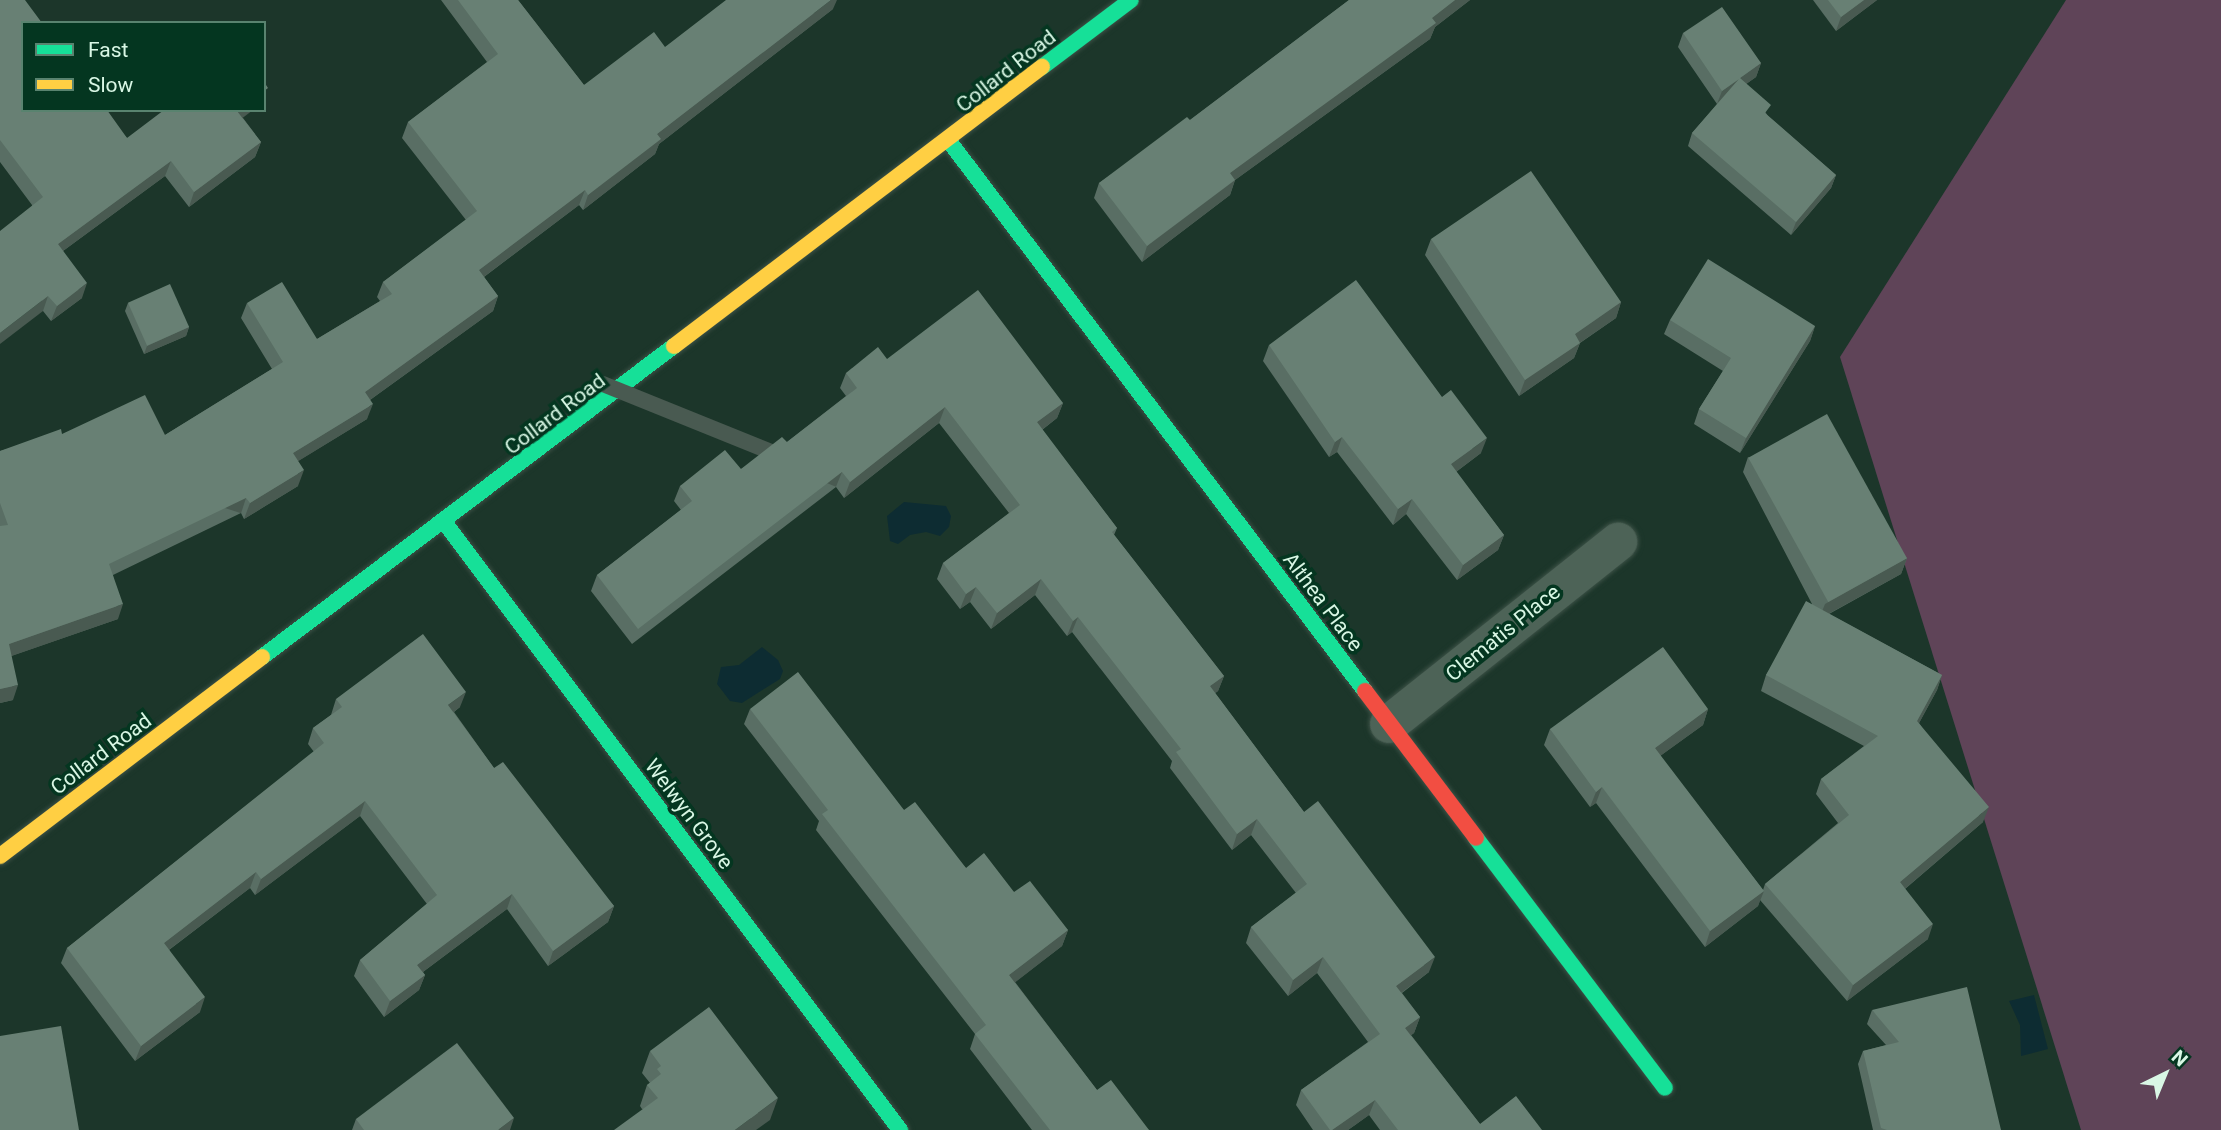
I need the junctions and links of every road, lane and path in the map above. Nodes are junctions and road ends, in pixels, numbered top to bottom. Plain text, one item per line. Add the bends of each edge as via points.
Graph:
1 (1131, 0) edge
2 (949, 141) junction
3 (445, 523) junction
4 (1618, 542) dead end
5 (1389, 724) junction
6 (0, 856) edge
7 (1664, 1088) dead end
8 (900, 1130) edge

1 - 2 street, Collard Road
2 - 3 street, Collard Road
2 - 5 street, Althea Place
3 - 6 street, Collard Road
3 - 8 street, Welwyn Grove
4 - 5 street, Clematis Place
5 - 7 street, Althea Place

